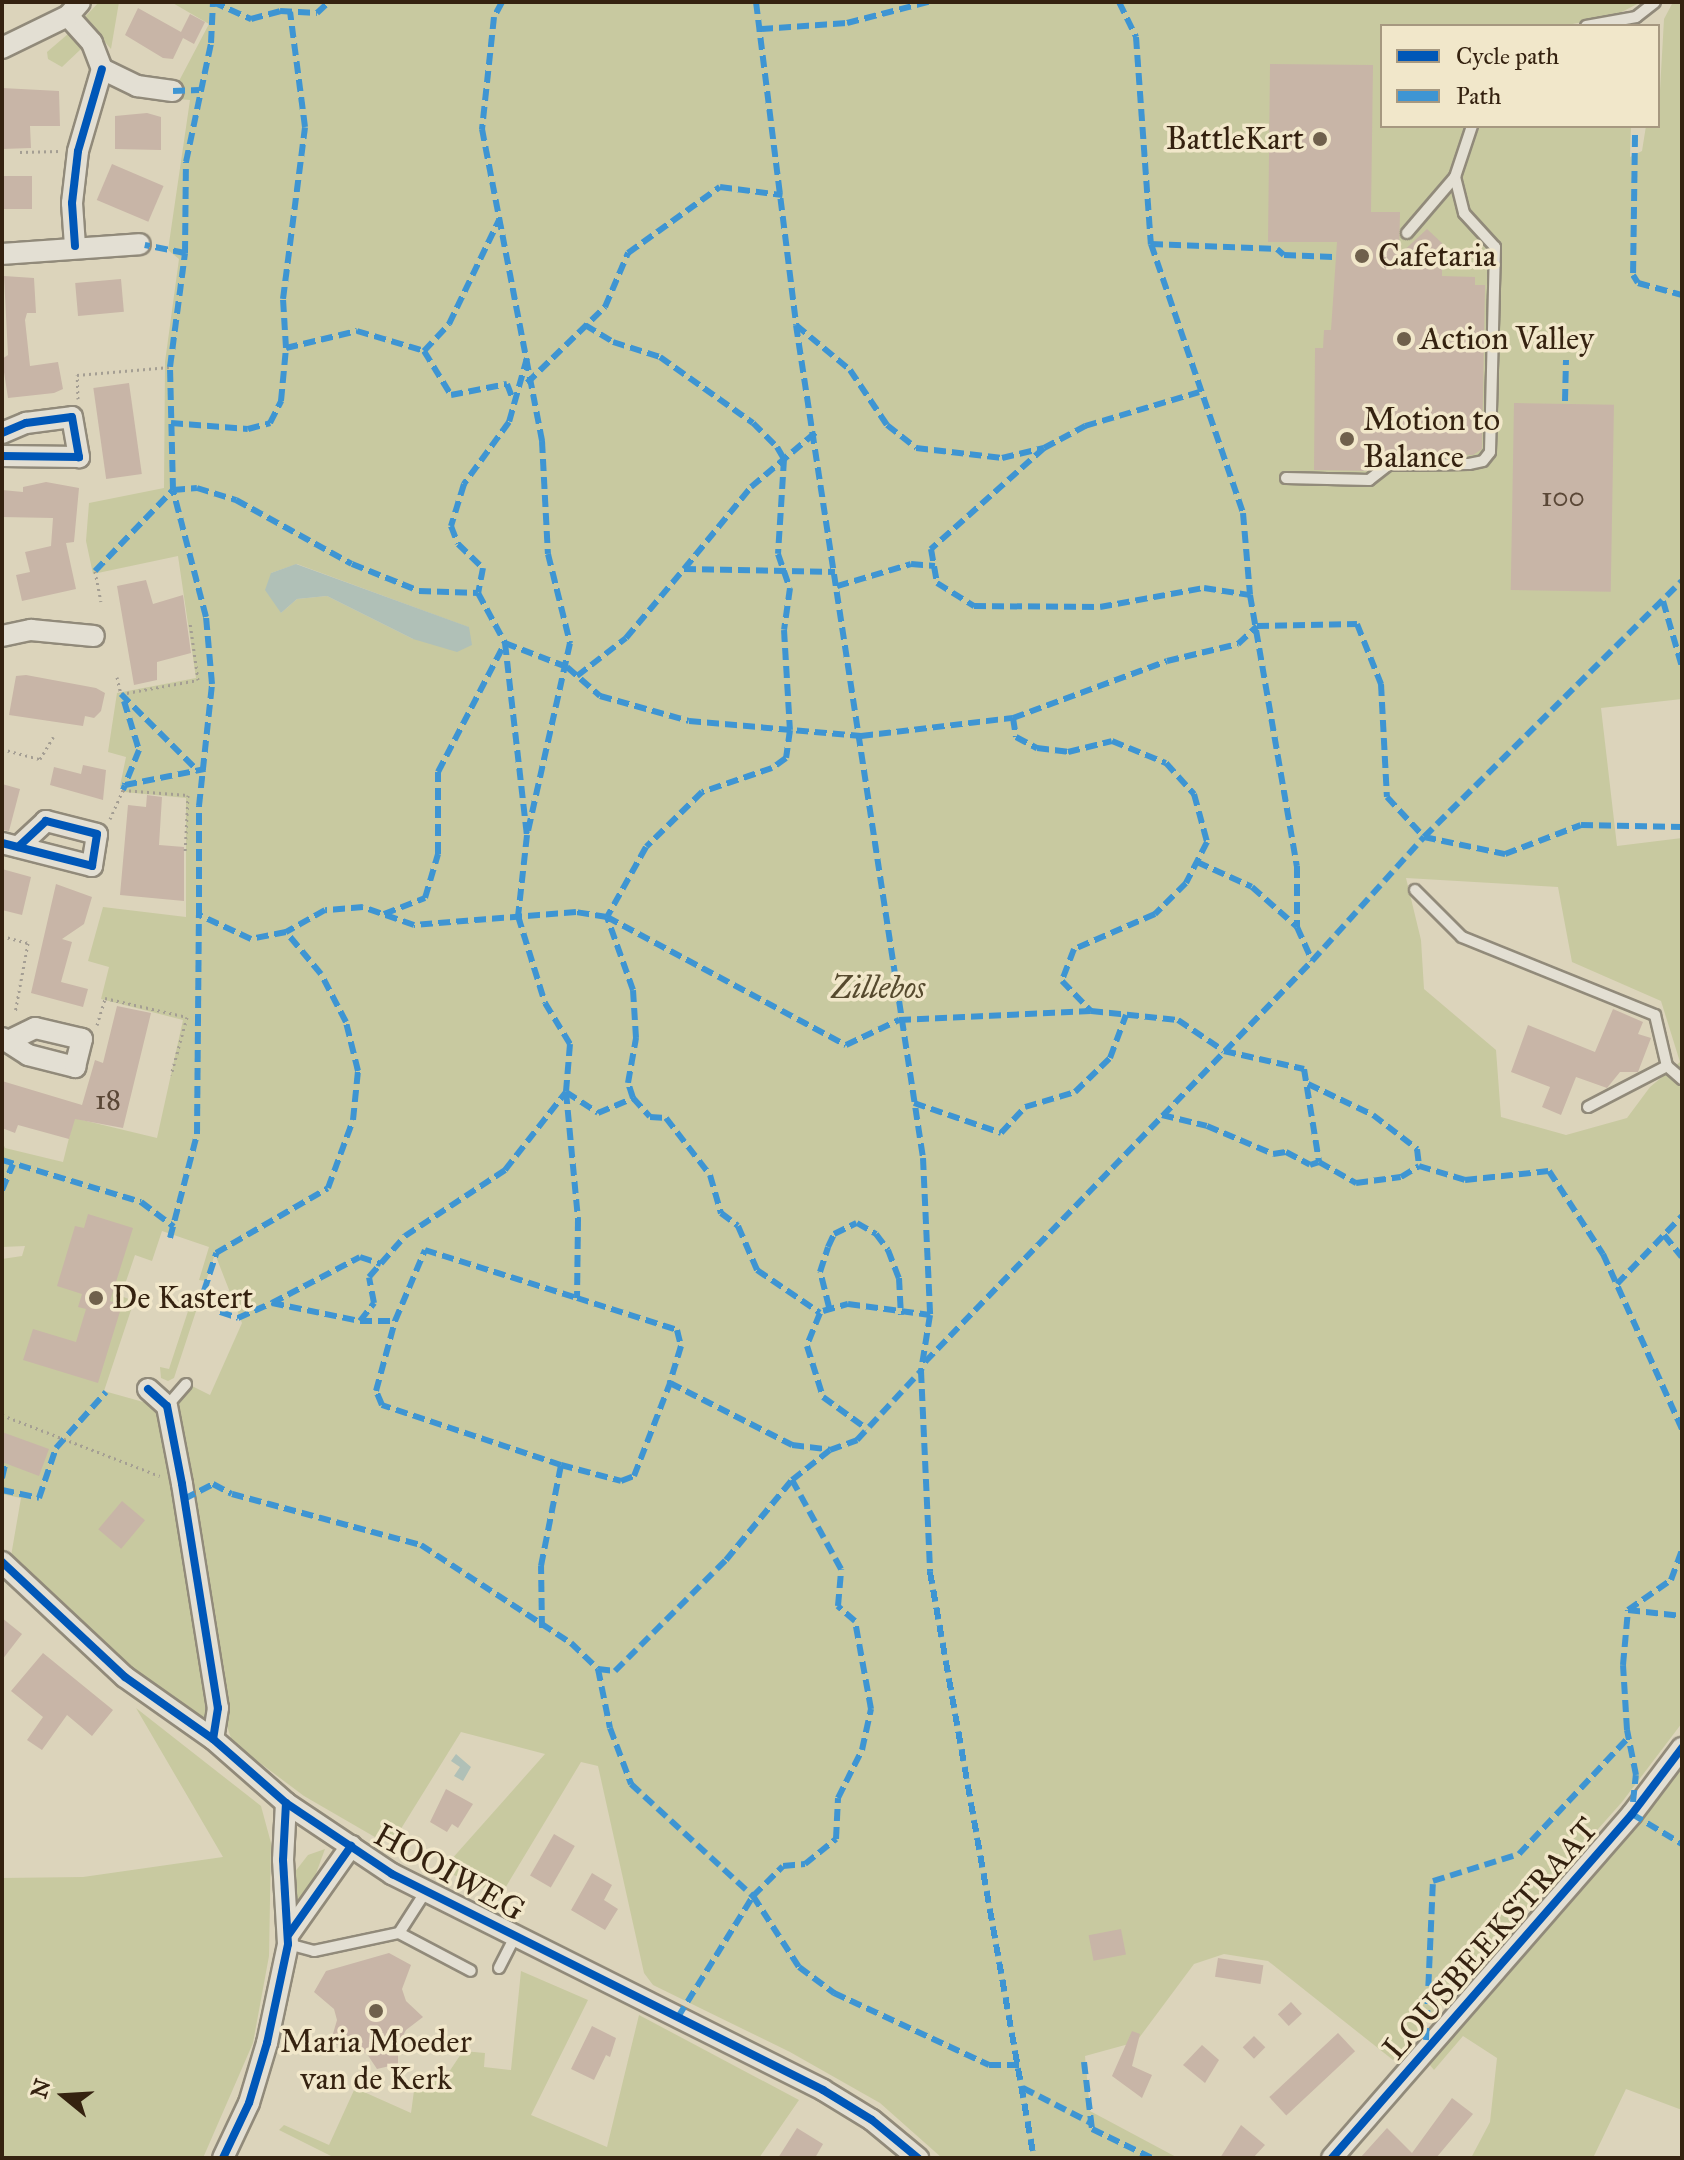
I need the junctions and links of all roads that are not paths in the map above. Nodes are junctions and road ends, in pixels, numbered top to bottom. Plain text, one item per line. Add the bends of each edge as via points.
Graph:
1 (1655, 2) edge
2 (74, 9) edge
3 (1597, 24) edge
4 (2, 48) edge
5 (102, 69) junction
6 (173, 91) dead end
7 (1471, 128) edge
8 (1455, 177) junction
9 (1407, 233) dead end
10 (140, 244) dead end
11 (75, 246) junction
12 (2, 254) edge
13 (2, 433) edge
14 (2, 456) edge
15 (1286, 478) dead end
16 (2, 636) edge
17 (94, 636) dead end
18 (1415, 890) dead end
19 (1667, 1066) junction
20 (1682, 1079) edge
21 (1588, 1107) dead end
22 (186, 1384) dead end
23 (148, 1389) dead end
24 (167, 1406) junction
25 (2, 1562) edge
26 (213, 1739) junction
27 (1682, 1748) edge
28 (286, 1803) junction
29 (351, 1846) junction
30 (426, 1891) junction
31 (399, 1933) junction
32 (514, 1938) junction
33 (288, 1939) junction
34 (499, 1968) dead end
35 (471, 1971) dead end
36 (223, 2158) edge
37 (918, 2158) edge
38 (1332, 2158) edge

1 - 3 lane via 1636,17
2 - 4 street
2 - 5 street
5 - 6 street via 137,86
5 - 11 street via 78,151 72,203
7 - 8 lane
8 - 9 lane
8 - 15 lane via 1464,213 1495,247 1490,452 1483,461 1469,464 1388,465 1369,480
10 - 11 street
11 - 12 street
13 - 14 street via 26,423 72,417 79,457
16 - 17 street via 31,630
18 - 19 lane via 1462,937 1655,1015
19 - 20 lane
19 - 21 lane
22 - 24 lane
23 - 24 street
24 - 26 street via 218,1708
25 - 26 street, HOOIWEG via 125,1677
26 - 28 street, HOOIWEG
27 - 38 street, LOUSBEEKSTRAAT via 1632,1814
28 - 29 street, HOOIWEG
28 - 33 street
29 - 30 street, HOOIWEG
29 - 33 street
30 - 31 lane
30 - 32 street, HOOIWEG
31 - 33 lane via 314,1951
31 - 35 lane
32 - 34 lane
32 - 37 street, HOOIWEG via 823,2090 872,2120
33 - 36 street via 267,2043 249,2103

